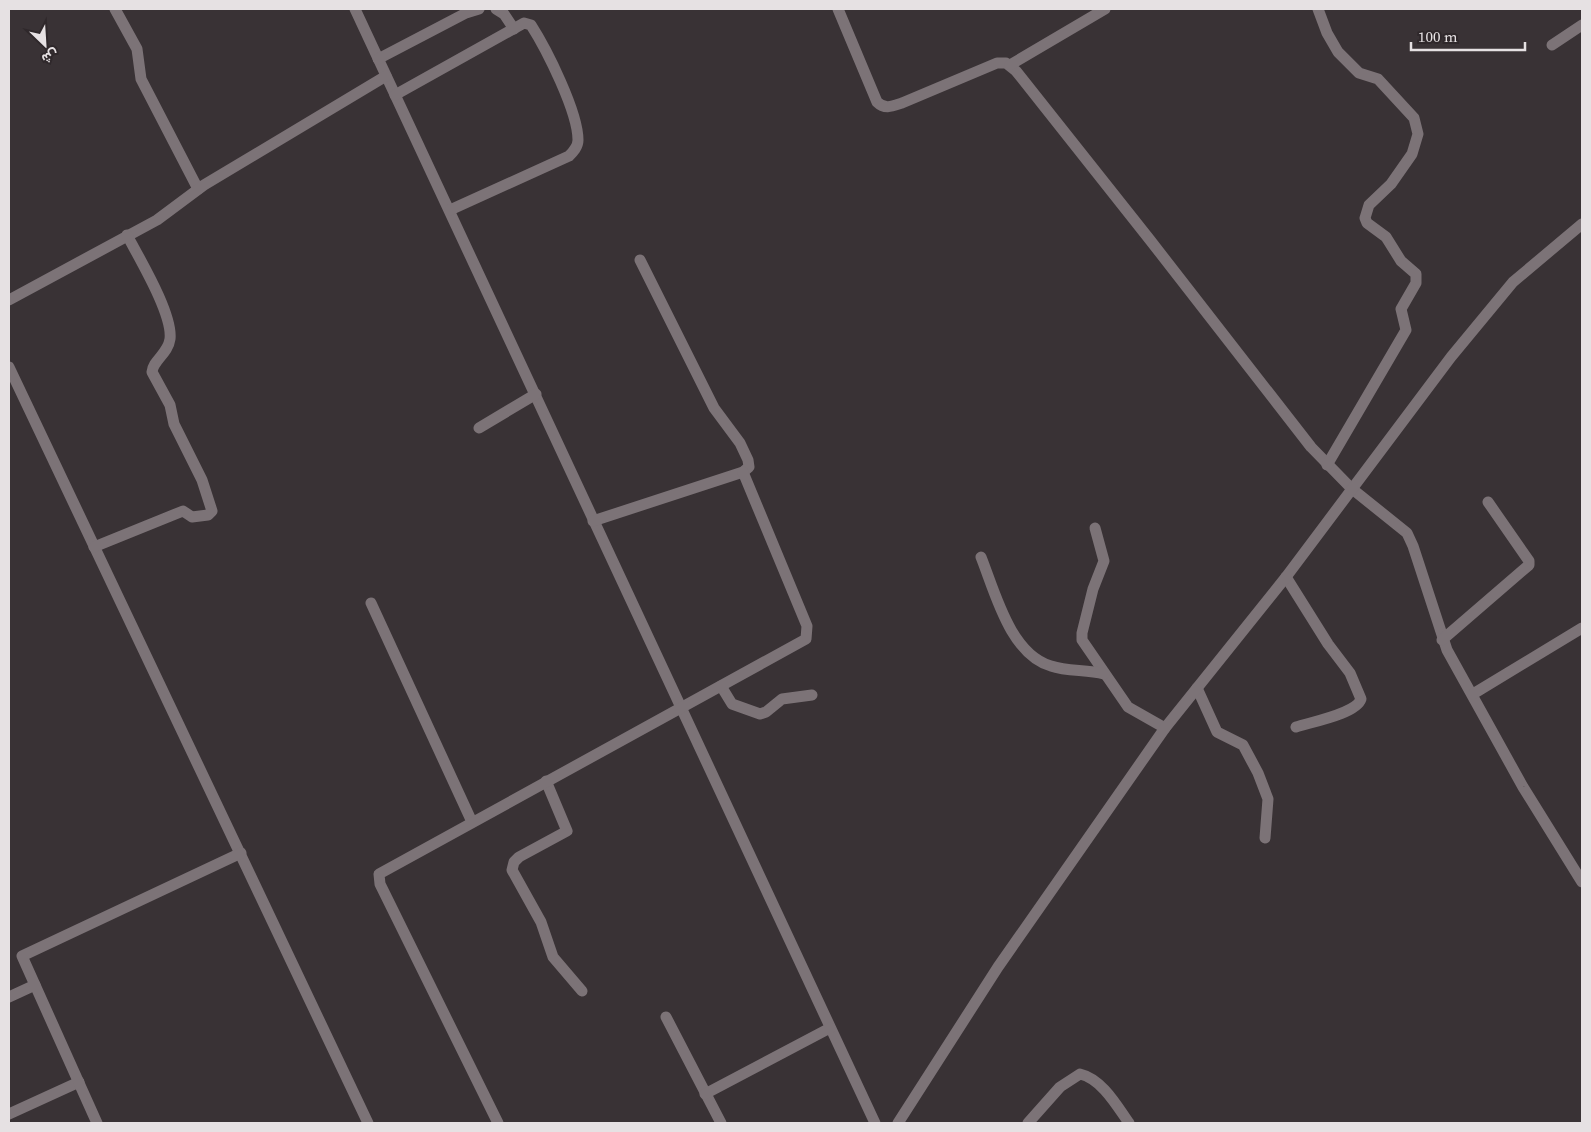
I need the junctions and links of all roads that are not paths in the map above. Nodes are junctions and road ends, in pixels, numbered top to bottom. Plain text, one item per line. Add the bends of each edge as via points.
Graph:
1 (115, 9) edge
2 (355, 9) edge
3 (479, 9) edge
4 (496, 9) edge
5 (838, 9) edge
6 (1105, 9) edge
7 (1318, 9) edge
8 (465, 11) edge
9 (1582, 25) edge
10 (514, 29) junction
11 (1552, 45) dead end
12 (378, 59) junction
13 (1010, 65) junction
14 (386, 76) junction
15 (396, 95) junction
16 (198, 189) junction
17 (450, 210) junction
18 (1582, 224) edge
19 (127, 235) junction
20 (640, 260) dead end
21 (9, 300) edge
22 (9, 366) edge
23 (536, 394) junction
24 (479, 428) dead end
25 (1327, 465) junction
26 (743, 472) junction
27 (1351, 488) junction
28 (1488, 502) dead end
29 (593, 521) junction
30 (1095, 528) dead end
31 (94, 547) junction
32 (980, 557) dead end
33 (1286, 577) junction
34 (370, 602) dead end
35 (1582, 628) edge
36 (1442, 640) junction
37 (1104, 674) junction
38 (721, 686) junction
39 (1197, 688) junction
40 (1473, 694) junction
41 (812, 695) dead end
42 (681, 708) junction
43 (1296, 727) dead end
44 (1165, 728) junction
45 (546, 781) junction
46 (472, 822) junction
47 (1265, 838) dead end
48 (241, 853) junction
49 (1581, 878) edge
50 (35, 985) junction
51 (582, 990) dead end
52 (9, 997) edge
53 (666, 1018) dead end
54 (830, 1028) junction
55 (79, 1082) junction
56 (705, 1094) junction
57 (9, 1114) edge
58 (97, 1123) edge
59 (368, 1123) edge
60 (498, 1123) edge
61 (721, 1123) edge
62 (875, 1123) edge
63 (898, 1123) edge
64 (1028, 1123) edge
65 (1129, 1123) edge

1 - 16 street via 137,49 141,79
2 - 12 street
3 - 8 street
4 - 10 street via 504,14
5 - 13 street via 882,106 902,103 997,62
6 - 13 street
7 - 25 street via 1338,52 1359,73 1378,79 1397,97 1414,118 1418,134 1404,168 1369,204 1365,218 1367,224 1386,237 1401,261 1416,274 1416,283 1402,309 1406,330
8 - 12 street
9 - 11 street
10 - 15 street
10 - 17 street via 524,23 529,24 540,39 568,104 578,143 568,156
12 - 14 street
13 - 25 street
14 - 15 street
14 - 16 street
15 - 17 street
16 - 19 street via 157,220
17 - 23 street
18 - 27 street via 1512,282
19 - 21 street
19 - 31 street via 169,322 169,348 153,366 152,372 170,405 174,424 202,480 212,511 208,515 192,516 183,511
20 - 26 street via 714,408 744,452 749,464 748,470
22 - 31 street
23 - 24 street
23 - 29 street
25 - 27 street
26 - 29 street
26 - 38 street via 808,632 804,642
27 - 33 street
27 - 36 street via 1411,539
28 - 36 street via 1529,565
29 - 42 street
30 - 37 street via 1104,561 1082,636
31 - 48 street
32 - 37 street via 1014,635 1027,652 1049,666
33 - 39 street
33 - 43 street via 1350,673 1361,699 1345,712
34 - 46 street
35 - 40 street
36 - 40 street
37 - 44 street via 1128,707
38 - 41 street via 732,704 760,714 782,699
38 - 42 street
39 - 44 street
39 - 47 street via 1217,732 1243,745 1258,773 1268,799
40 - 49 street via 1523,787
42 - 45 street
42 - 54 street
44 - 63 street via 998,967
45 - 46 street
45 - 51 street via 567,831 519,857 512,870 537,912 553,957
46 - 60 street via 380,873 378,878
48 - 50 street via 26,952 22,959
48 - 59 street
50 - 52 street
50 - 55 street
53 - 56 street
54 - 56 street
54 - 62 street
55 - 57 street
55 - 58 street
56 - 61 street
64 - 65 street via 1060,1087 1080,1074 1103,1089

